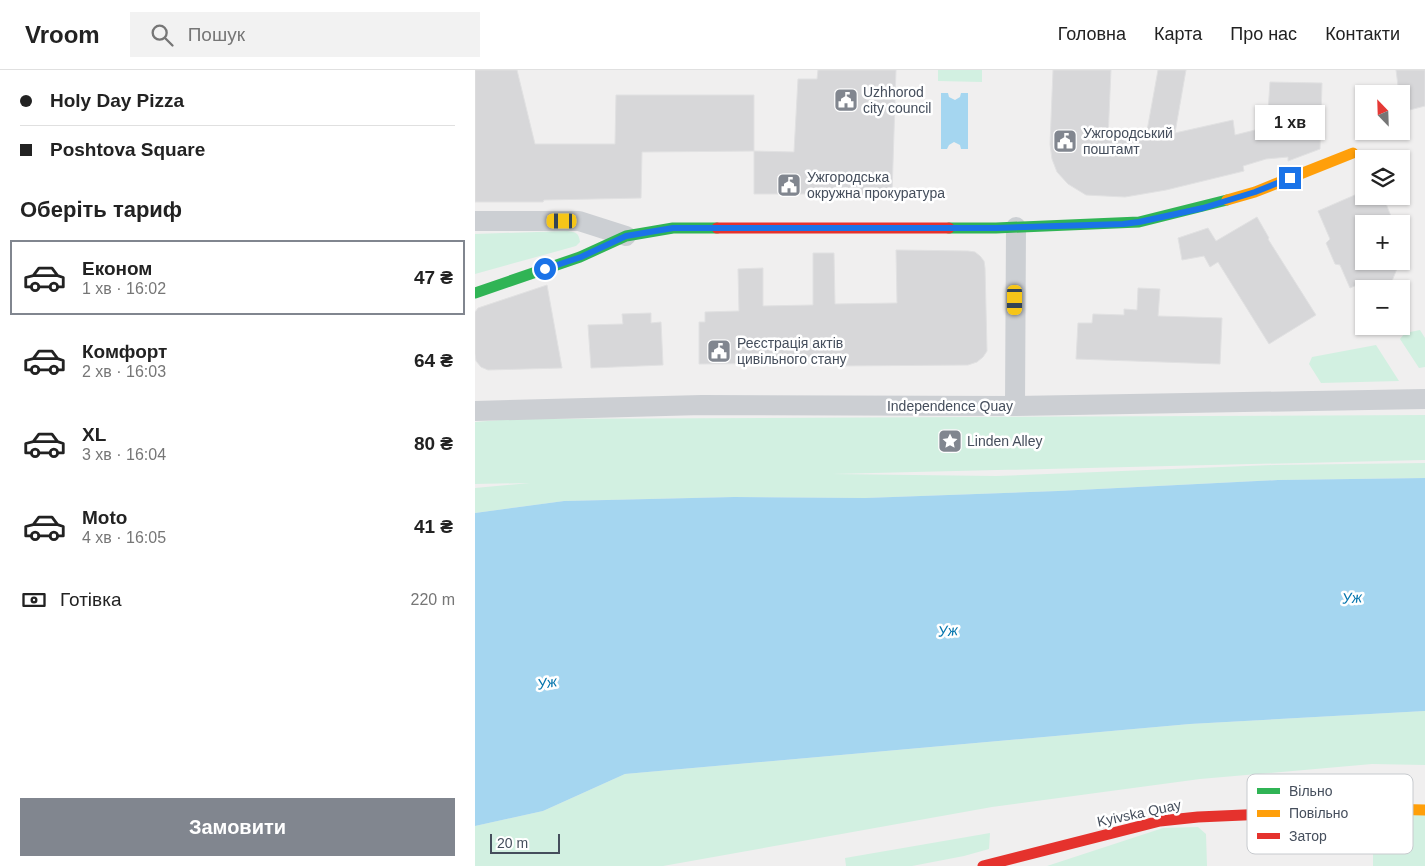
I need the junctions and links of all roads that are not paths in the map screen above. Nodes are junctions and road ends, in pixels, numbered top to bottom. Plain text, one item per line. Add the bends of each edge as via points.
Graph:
1 (1353, 153) dead end
2 (475, 221) edge
3 (1016, 227) junction
4 (626, 236) junction
5 (475, 293) edge
6 (1425, 398) edge
7 (1015, 406) junction
8 (475, 411) edge
9 (1247, 815) edge
10 (983, 866) edge

1 - 3 street via 1203,208 1139,222
2 - 4 street via 579,221
3 - 4 street via 673,228
3 - 7 street
4 - 5 street via 581,257
6 - 7 street, Independence Quay
7 - 8 street, Independence Quay via 702,405
9 - 10 street, Kyivska Quay via 1160,821

